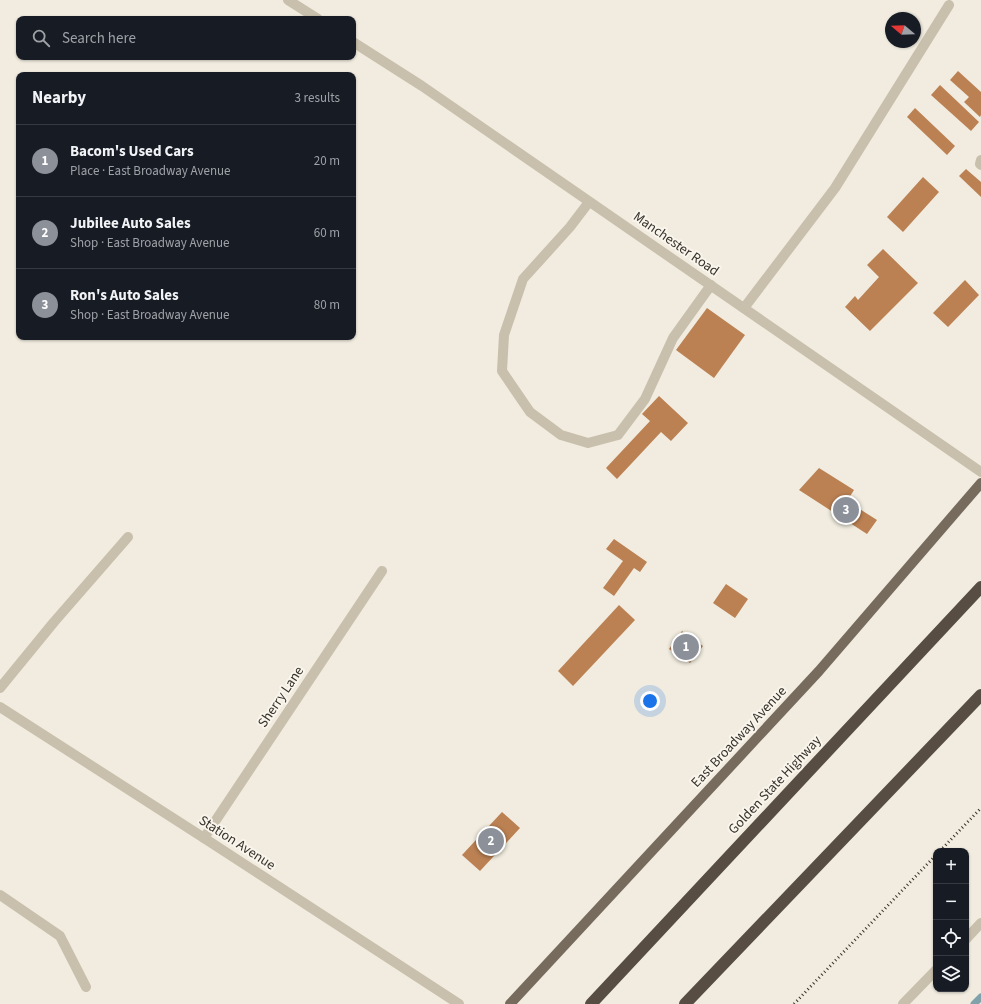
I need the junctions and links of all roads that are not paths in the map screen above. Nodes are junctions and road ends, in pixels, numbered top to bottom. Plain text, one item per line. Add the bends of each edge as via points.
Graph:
1 (288, 0) edge
2 (949, 5) dead end
3 (313, 16) edge
4 (356, 44) edge
5 (981, 160) edge
6 (981, 165) edge
7 (589, 202) junction
8 (711, 286) junction
9 (744, 308) junction
10 (981, 472) edge
11 (981, 483) edge
12 (128, 537) dead end
13 (382, 572) dead end
14 (981, 587) edge
15 (0, 688) edge
16 (981, 694) edge
17 (0, 707) edge
18 (204, 838) junction
19 (0, 895) edge
20 (981, 923) edge
21 (969, 936) edge
22 (933, 973) edge
23 (86, 987) dead end
24 (459, 1004) edge
25 (510, 1004) edge
26 (591, 1004) edge
27 (685, 1004) edge
28 (904, 1004) edge

1 - 3 street
2 - 9 street via 835,188
4 - 7 street, Manchester Road via 422,86
5 - 6 street
7 - 8 street, Manchester Road
7 - 8 street via 570,228 523,279 504,335 502,372 530,412 561,435 588,444 618,435 645,399 673,338
8 - 9 street, Manchester Road
9 - 10 street, Manchester Road
11 - 25 main road, East Broadway Avenue via 819,671
12 - 15 street
13 - 18 street, Sherry Lane
14 - 26 highway, Golden State Highway
16 - 27 highway
17 - 18 street, Station Avenue
18 - 24 street, Station Avenue
19 - 23 street via 60,936
20 - 21 street
22 - 28 street

